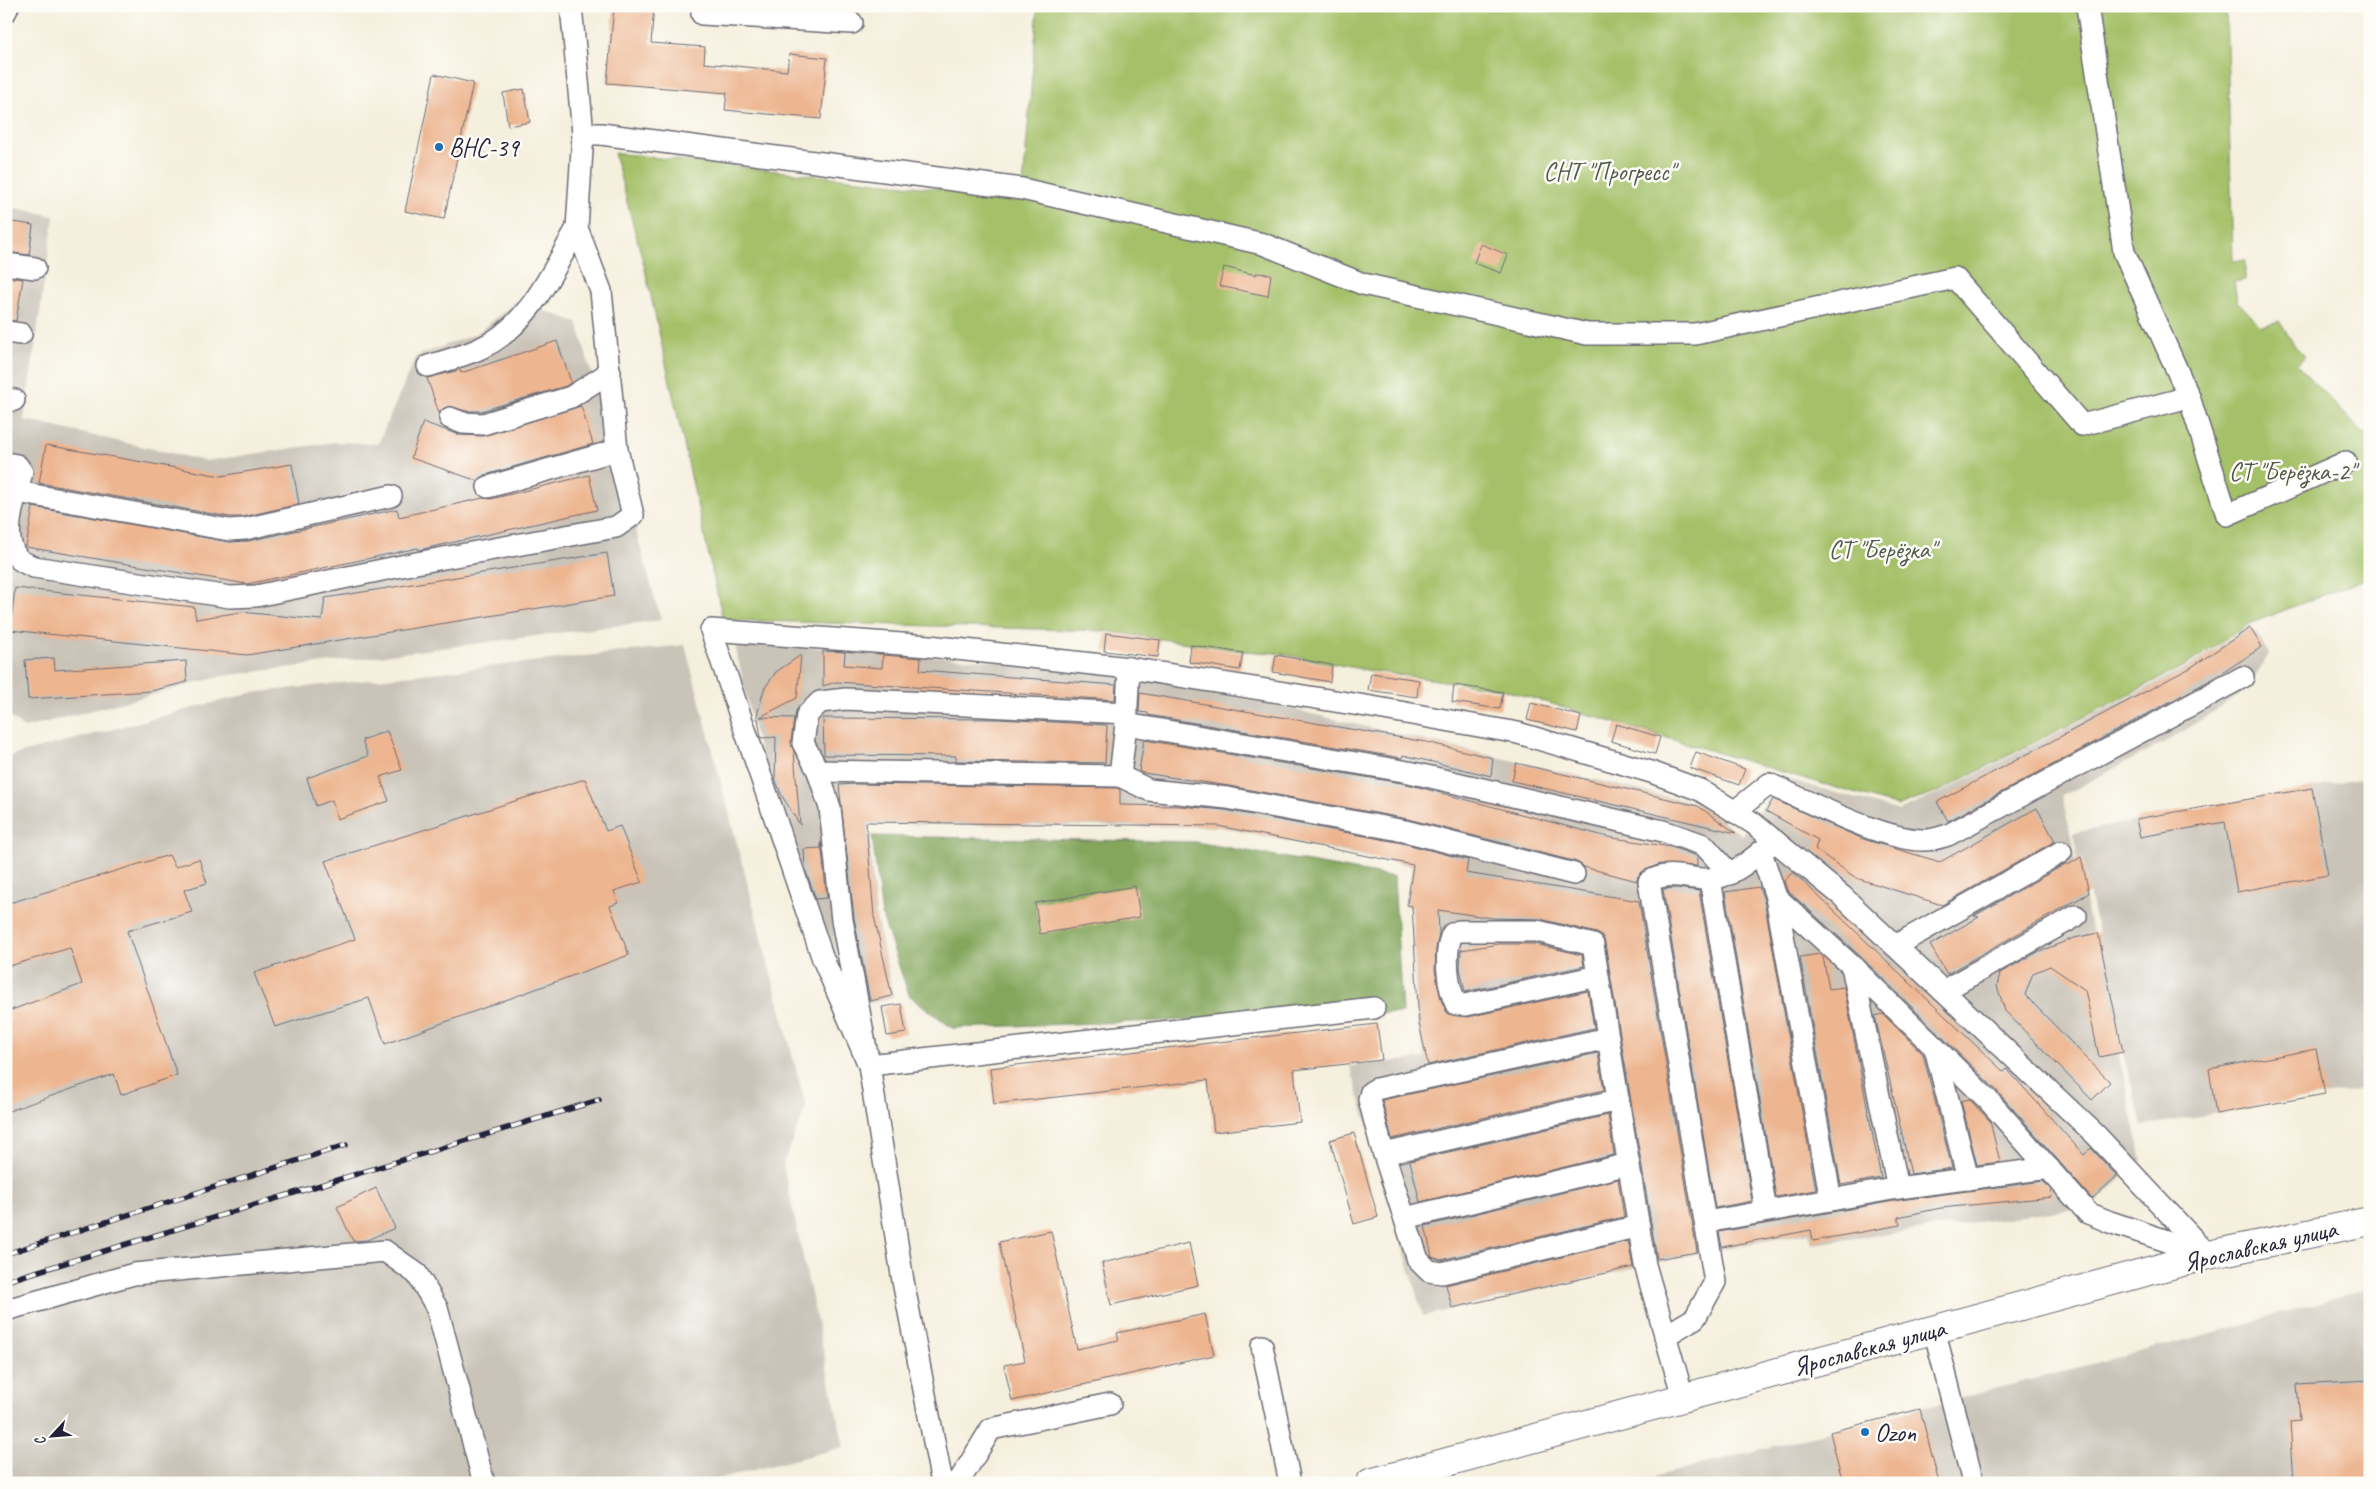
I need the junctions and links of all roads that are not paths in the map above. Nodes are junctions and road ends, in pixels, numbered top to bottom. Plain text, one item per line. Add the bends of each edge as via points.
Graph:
1 (8, 6) edge
2 (702, 6) edge
3 (2087, 6) edge
4 (6, 11) edge
5 (571, 12) edge
6 (852, 23) dead end
7 (583, 134) junction
8 (577, 228) junction
9 (6, 264) edge
10 (35, 268) dead end
11 (428, 366) dead end
12 (610, 372) junction
13 (2189, 397) junction
14 (450, 418) dead end
15 (617, 450) junction
16 (2346, 462) dead end
17 (6, 463) edge
18 (488, 486) dead end
19 (17, 492) junction
20 (391, 496) dead end
21 (7, 527) edge
22 (1130, 668) junction
23 (2243, 676) dead end
24 (1127, 719) junction
25 (818, 771) junction
26 (1120, 776) junction
27 (1734, 812) junction
28 (1768, 846) junction
29 (2061, 852) dead end
30 (1574, 874) dead end
31 (1730, 874) junction
32 (1710, 880) junction
33 (1776, 897) junction
34 (2076, 916) dead end
35 (1895, 946) junction
36 (1852, 966) junction
37 (1598, 976) junction
38 (1943, 991) junction
39 (1374, 1008) dead end
40 (1608, 1038) junction
41 (1935, 1048) junction
42 (869, 1065) junction
43 (1618, 1100) junction
44 (1384, 1154) junction
45 (1629, 1164) junction
46 (2049, 1168) junction
47 (1968, 1179) junction
48 (1898, 1188) junction
49 (1831, 1200) junction
50 (1766, 1211) junction
51 (1405, 1218) junction
52 (2370, 1221) edge
53 (1706, 1222) junction
54 (1639, 1226) junction
55 (2208, 1255) junction
56 (6, 1310) edge
57 (1934, 1329) junction
58 (1665, 1336) junction
59 (1262, 1346) dead end
60 (1683, 1397) junction
61 (1110, 1404) dead end
62 (484, 1483) edge
63 (942, 1483) edge
64 (958, 1483) edge
65 (1290, 1483) edge
66 (1370, 1483) edge
67 (1973, 1483) edge

1 - 4 lane
2 - 6 lane via 702,14
3 - 13 lane via 2124,252
5 - 7 lane
7 - 8 lane
7 - 13 lane via 1022,189 1263,244 1363,284 1587,334 1695,334 1955,278 2082,425
8 - 11 lane via 540,293 517,324 480,349
8 - 12 lane via 601,291
9 - 10 lane
12 - 14 lane via 570,397 483,424
12 - 15 lane
13 - 16 lane via 2227,515
15 - 18 lane
15 - 21 lane via 633,515 616,527 256,596 230,597 34,567 17,558 9,543
17 - 19 lane via 17,465 22,472
19 - 20 lane via 230,530
19 - 21 lane
22 - 24 lane
22 - 27 lane via 1518,732 1700,790
22 - 42 lane via 929,646 711,630 823,959
23 - 27 lane via 1948,835 1926,840 1898,836 1769,784
24 - 25 lane via 846,699 820,702 807,715 804,743
24 - 26 lane
24 - 31 lane via 1409,772 1663,831 1704,845
25 - 26 lane
25 - 42 lane via 830,808 842,920
26 - 30 lane via 1148,790 1227,798 1405,831
27 - 28 lane
28 - 31 lane
28 - 33 lane
28 - 35 lane via 1842,896
29 - 35 lane
31 - 32 lane
32 - 50 lane
32 - 53 lane via 1667,875 1649,882
33 - 36 lane
33 - 49 lane
34 - 38 lane
35 - 38 lane
36 - 41 lane
36 - 48 lane
37 - 37 lane via 1593,945 1537,931 1460,931 1452,934 1447,945 1451,994 1456,1004 1465,1005
37 - 40 lane
38 - 55 lane via 2096,1135
39 - 42 lane
40 - 43 lane
40 - 44 lane via 1376,1089 1371,1092 1370,1099
41 - 46 lane via 1989,1101
41 - 47 lane
42 - 63 lane via 903,1281
43 - 44 lane
43 - 45 lane
44 - 51 lane
45 - 51 lane
45 - 54 lane
46 - 47 lane
46 - 55 lane via 2088,1213
47 - 48 lane
48 - 49 lane
49 - 50 lane
50 - 53 lane
51 - 54 lane via 1418,1260 1429,1272 1442,1273
52 - 55 main road, Ярославская улица
53 - 58 lane via 1715,1282 1695,1318
54 - 58 lane via 1645,1266
55 - 57 main road, Ярославская улица
56 - 62 lane via 134,1274 385,1251 417,1274 437,1308
57 - 60 main road, Ярославская улица
57 - 67 lane
58 - 60 lane
59 - 65 lane
60 - 66 main road, Ярославская улица
61 - 64 lane via 991,1429

